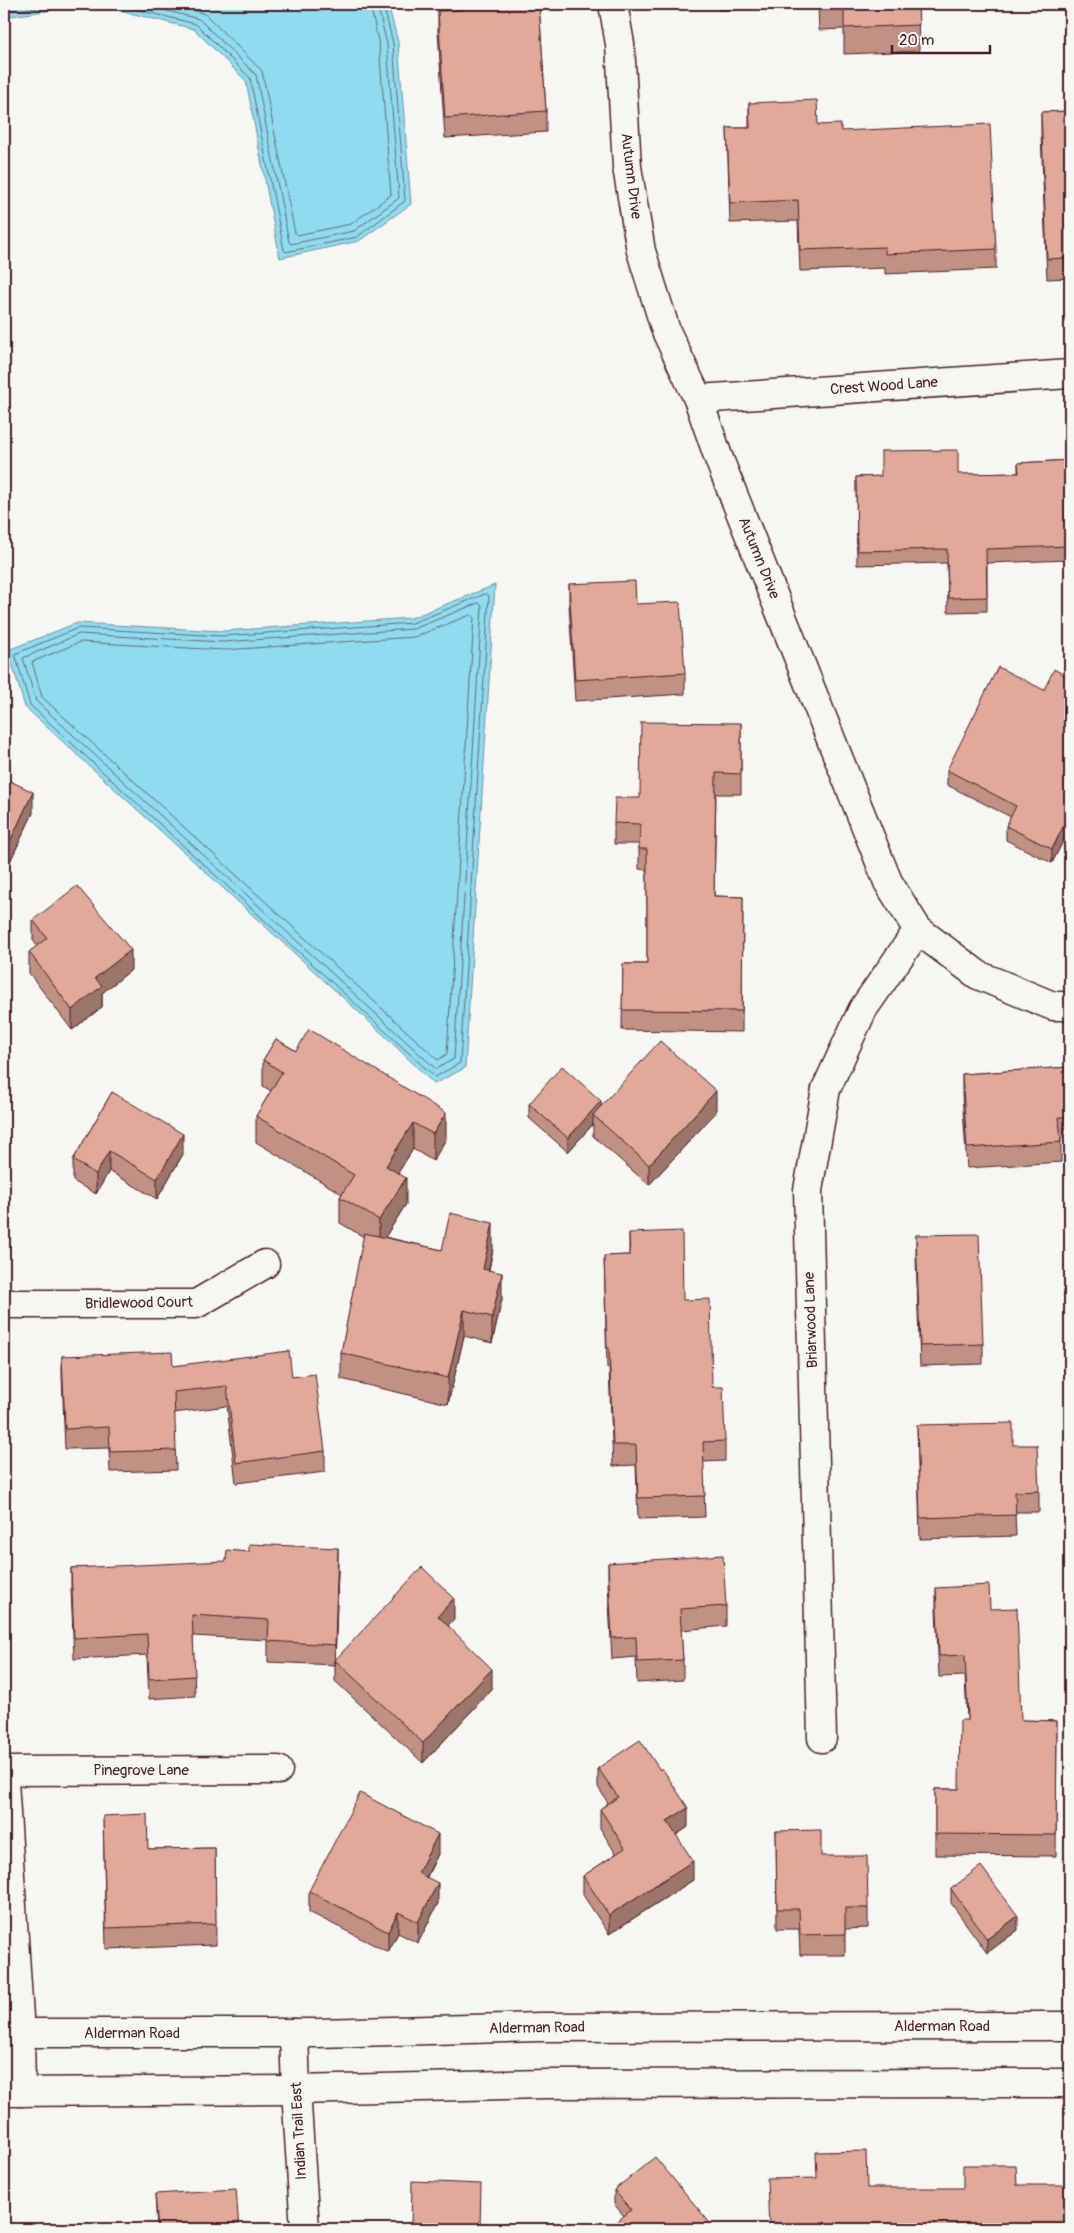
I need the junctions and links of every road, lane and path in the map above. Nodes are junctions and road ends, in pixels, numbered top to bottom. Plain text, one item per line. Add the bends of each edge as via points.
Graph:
1 (613, 4) edge
2 (1070, 374) edge
3 (698, 399) junction
4 (918, 930) junction
5 (1070, 1006) edge
6 (265, 1264) dead end
7 (4, 1304) edge
8 (822, 1738) dead end
9 (278, 1770) dead end
10 (4, 1771) edge
11 (4, 1781) edge
12 (1070, 2026) edge
13 (12, 2033) edge
14 (294, 2033) junction
15 (1070, 2083) edge
16 (296, 2090) junction
17 (12, 2092) edge
18 (305, 2229) edge

1 - 3 street, Autumn Drive via 620,44 627,167 641,250 666,331
2 - 3 street, Crest Wood Lane
3 - 4 street, Autumn Drive via 888,882
4 - 5 street, Autumn Drive via 978,975 1053,1006
4 - 8 street, Briarwood Lane via 863,1008 826,1089 808,1190
6 - 7 street, Bridlewood Court via 196,1304
9 - 10 street, Pinegrove Lane
11 - 13 street
12 - 14 street, Alderman Road via 540,2027
13 - 14 street, Alderman Road
13 - 17 street
14 - 16 street, Indian Trail East
15 - 16 street via 545,2084
16 - 17 street
16 - 18 street, Indian Trail East

